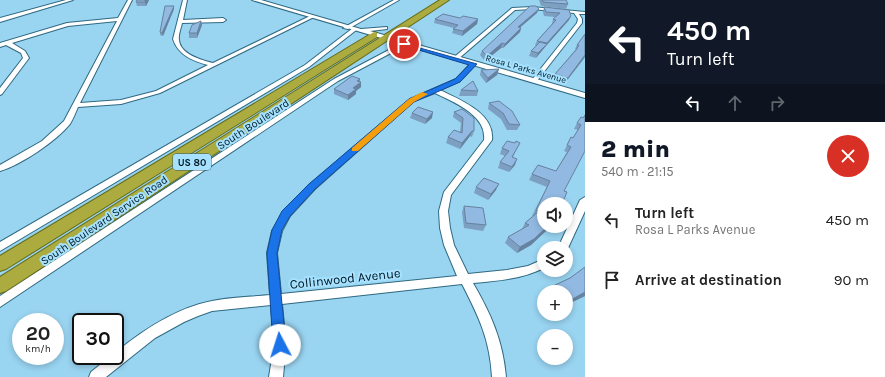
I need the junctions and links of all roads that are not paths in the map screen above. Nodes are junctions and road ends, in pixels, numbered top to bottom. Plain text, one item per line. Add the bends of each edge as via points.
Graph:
1 (71, 0) edge
2 (130, 0) edge
3 (185, 0) edge
4 (255, 0) edge
5 (397, 0) edge
6 (430, 0) edge
7 (445, 0) edge
8 (575, 12) junction
9 (585, 13) edge
10 (404, 16) dead end
11 (312, 17) junction
12 (120, 19) junction
13 (0, 20) edge
14 (223, 20) dead end
15 (180, 22) junction
16 (396, 32) junction
17 (367, 33) junction
18 (7, 43) junction
19 (404, 44) junction
20 (0, 45) edge
21 (455, 59) junction
22 (474, 64) junction
23 (213, 66) junction
24 (534, 81) junction
25 (435, 90) junction
26 (0, 93) edge
27 (585, 96) edge
28 (77, 105) junction
29 (0, 168) edge
30 (585, 200) edge
31 (567, 241) edge
32 (0, 247) edge
33 (0, 264) edge
34 (537, 266) edge
35 (466, 280) junction
36 (0, 286) edge
37 (275, 299) junction
38 (0, 302) edge
39 (96, 377) edge
40 (276, 377) edge
41 (499, 377) edge

1 - 13 street
2 - 12 street
3 - 15 street
4 - 11 street, Rosa L Parks Avenue
5 - 17 street, South Boulevard
6 - 10 highway
7 - 16 highway, South Boulevard / US 80
8 - 9 street
8 - 21 street via 514,9
8 - 24 street via 580,23
11 - 17 street, Rosa L Parks Avenue
11 - 23 street
12 - 18 street via 67,25
12 - 28 street
14 - 15 street
15 - 23 street via 176,39 179,48 189,56
16 - 17 highway, South Boulevard / US 80
16 - 19 street
17 - 19 street, Rosa L Parks Avenue
17 - 19 street
17 - 32 street
17 - 33 highway, South Boulevard / US 80
17 - 36 highway, South Boulevard / US 80
18 - 20 street
18 - 26 street via 23,52 26,58
19 - 21 street, Rosa L Parks Avenue
19 - 38 street, South Boulevard Service Road via 330,83
21 - 22 street, Rosa L Parks Avenue
22 - 24 street, Rosa L Parks Avenue
22 - 25 street via 458,80
23 - 28 street via 146,96 112,103
24 - 27 street, Rosa L Parks Avenue
25 - 35 street via 478,115 487,125 489,132 488,140 453,185 444,204 442,218 445,234
25 - 37 street via 412,100 312,187 286,214 277,230 272,253
28 - 29 street via 67,122 49,141
30 - 31 street
34 - 35 street, Collinwood Avenue via 519,273
35 - 37 street, Collinwood Avenue
35 - 41 street via 489,326
37 - 39 street, Collinwood Avenue via 228,303 183,315 148,334
37 - 40 street via 280,345

